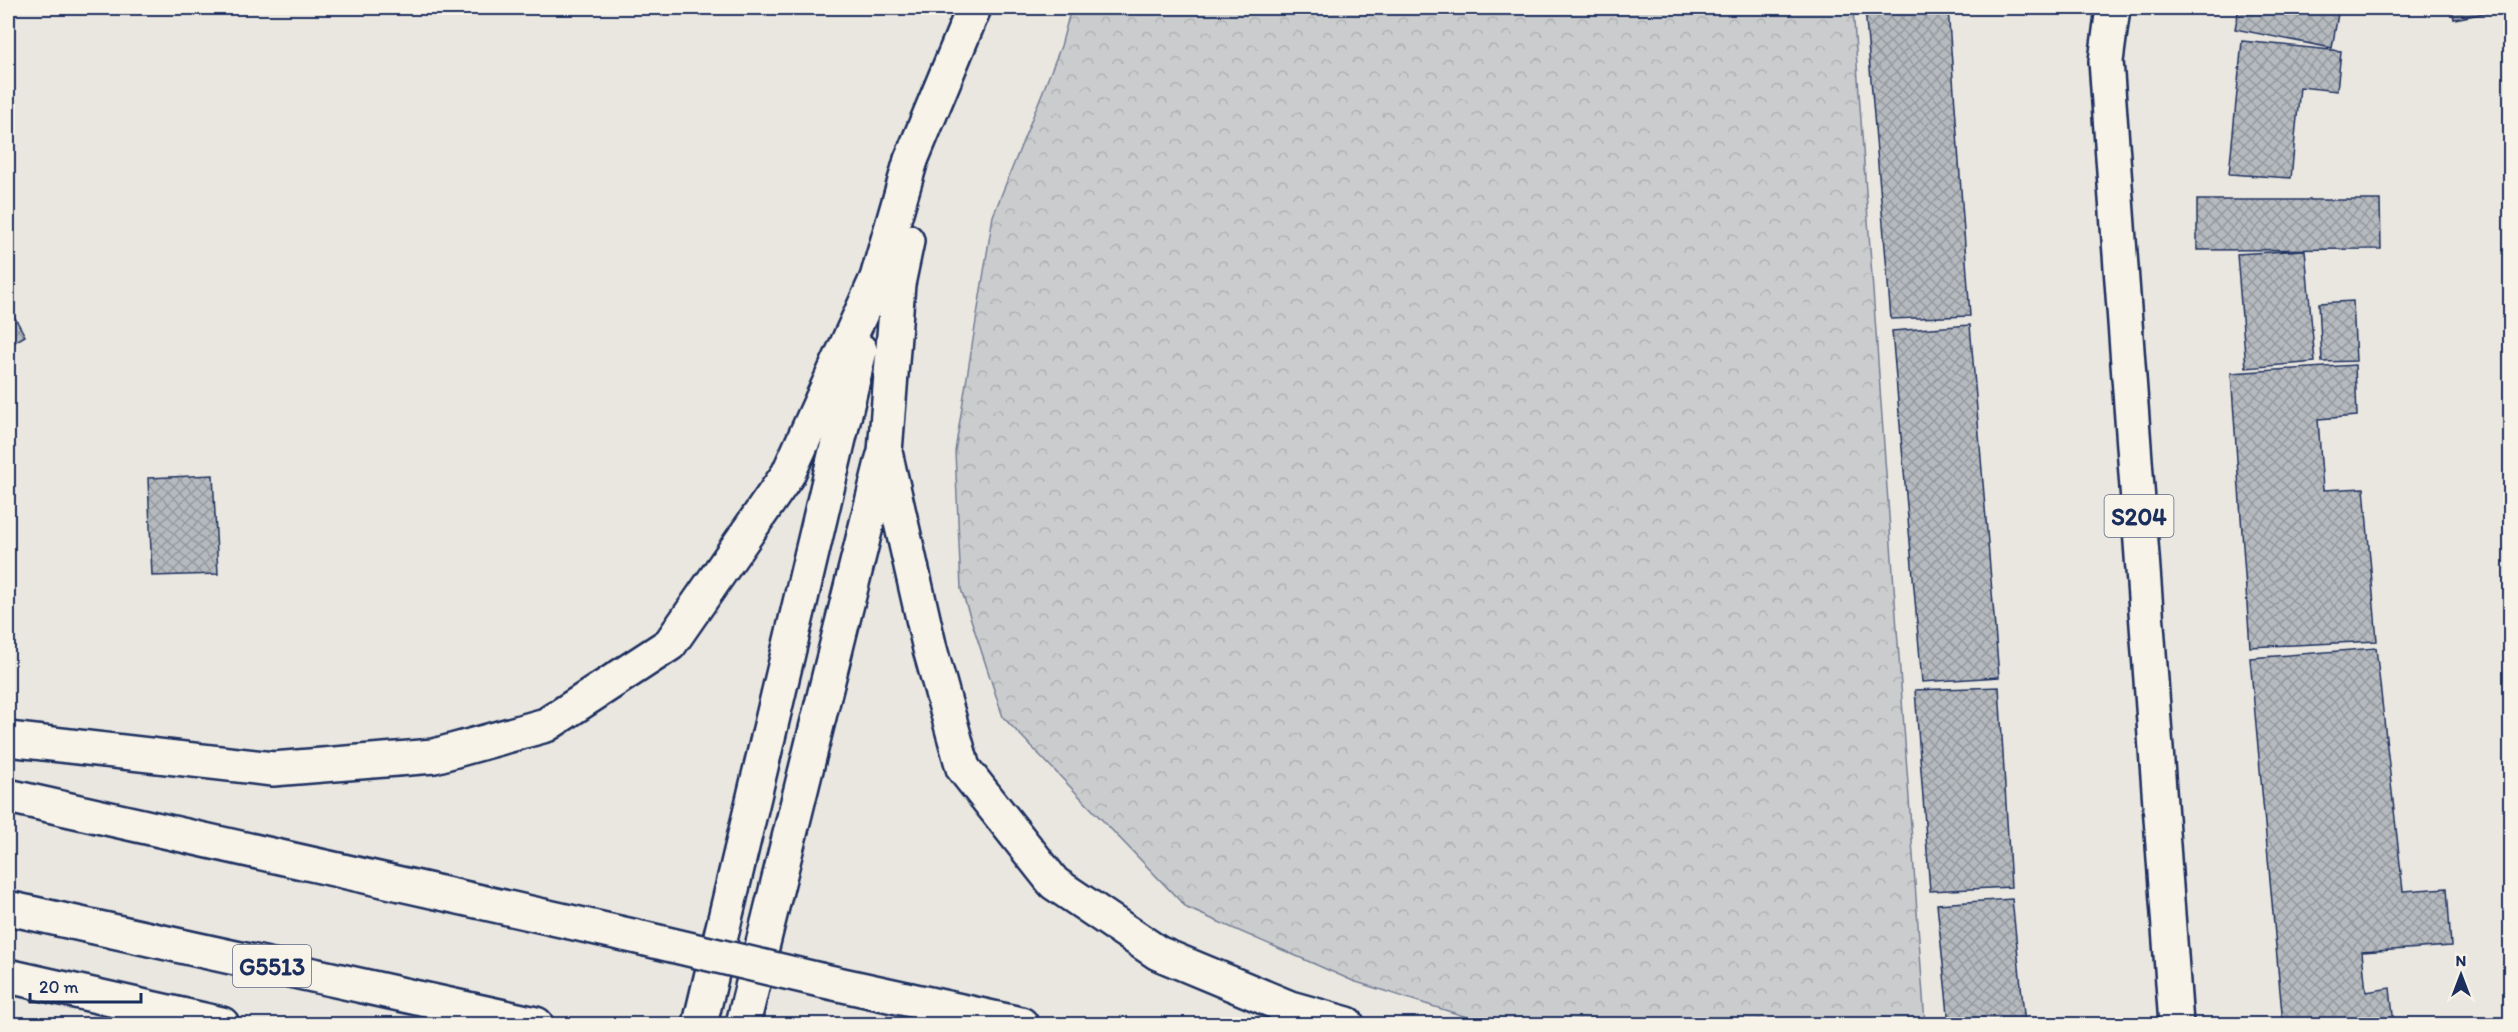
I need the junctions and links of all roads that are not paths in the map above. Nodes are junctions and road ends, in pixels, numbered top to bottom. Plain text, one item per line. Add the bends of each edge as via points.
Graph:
1 (974, 8) edge
2 (2102, 8) edge
3 (2113, 8) edge
4 (2106, 61) junction
5 (917, 162) junction
6 (877, 278) junction
7 (885, 452) junction
8 (8, 739) edge
9 (8, 796) edge
10 (8, 908) edge
11 (8, 976) edge
12 (222, 1024) edge
13 (536, 1024) edge
14 (700, 1024) edge
15 (743, 1024) edge
16 (1021, 1024) edge
17 (1347, 1024) edge
18 (2176, 1024) edge

1 - 5 main road
2 - 4 main road
3 - 4 main road, S204
4 - 18 main road, S204
5 - 6 main road
5 - 7 main road via 898,284
6 - 8 main road via 788,474 670,644 546,725 434,756 273,769
6 - 14 main road
7 - 15 main road
7 - 17 main road via 930,649 963,768 1054,883 1158,953 1290,1008
9 - 16 main road, bridge
10 - 13 main road, G5513
11 - 12 main road

